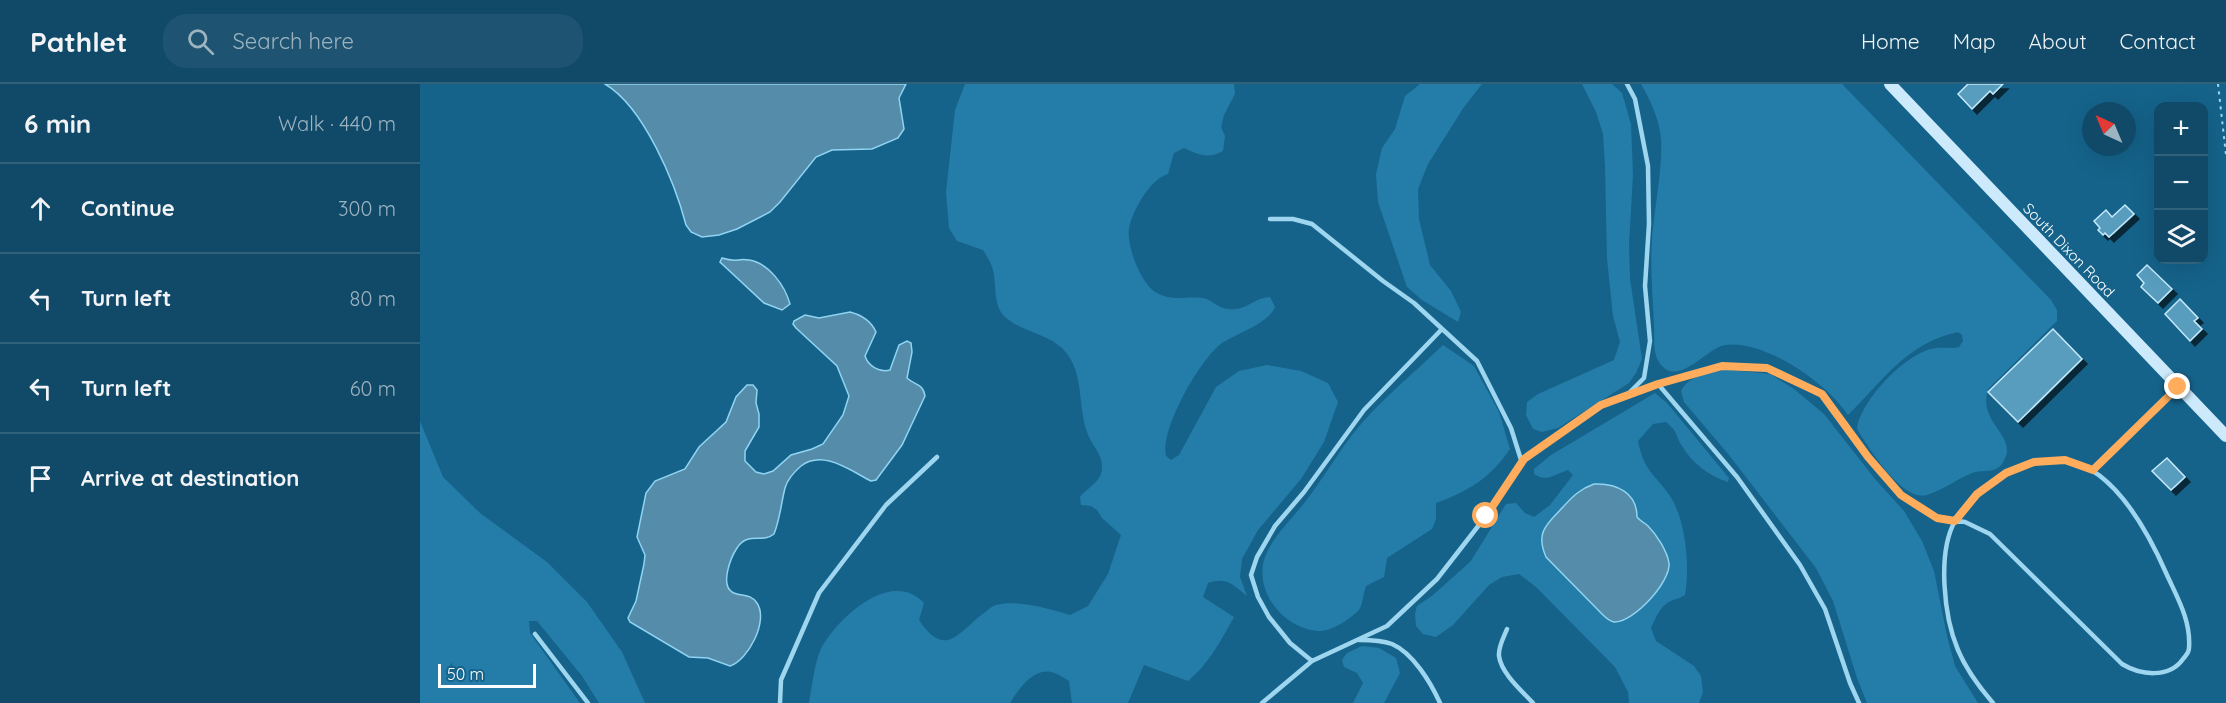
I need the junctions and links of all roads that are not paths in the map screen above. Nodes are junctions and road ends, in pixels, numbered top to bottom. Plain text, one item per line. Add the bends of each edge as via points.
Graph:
1 (1628, 84) edge
2 (1890, 84) edge
3 (1270, 219) dead end
4 (1442, 329) junction
5 (1658, 384) junction
6 (2178, 387) junction
7 (1628, 395) junction
8 (2226, 436) edge
9 (937, 457) dead end
10 (1522, 463) junction
11 (2093, 470) junction
12 (1955, 521) junction
13 (1507, 629) dead end
14 (535, 634) dead end
15 (1357, 640) junction
16 (1312, 661) junction
17 (588, 703) edge
18 (780, 703) edge
19 (1263, 703) edge
20 (1440, 703) edge
21 (1533, 703) edge
22 (1858, 703) edge
23 (1994, 703) edge

1 - 7 lane via 1635,99 1648,166 1645,286 1650,341 1644,378
2 - 6 main road, South Dixon Road
3 - 4 lane via 1312,224
4 - 10 lane via 1477,361 1511,428
4 - 16 lane via 1364,410 1275,526 1257,557 1251,575 1258,597 1290,643
5 - 7 lane
5 - 12 lane via 1722,366 1767,368 1822,394 1901,495 1937,518
5 - 22 lane via 1737,477 1800,565 1825,609
6 - 8 main road, South Dixon Road
6 - 11 lane
7 - 10 lane via 1601,405
9 - 18 lane via 886,505 819,593 781,680
10 - 15 lane via 1437,579 1387,626
11 - 12 lane via 2065,460 2034,462 2006,473 1977,494
11 - 12 lane via 2134,511 2188,622 2189,651 2177,668 2155,674 2131,670 1990,534
12 - 23 lane via 1943,573 1949,615 1958,650
13 - 21 lane via 1499,656 1506,672
14 - 17 lane
15 - 16 lane
15 - 20 lane via 1394,645 1420,667
16 - 19 lane

